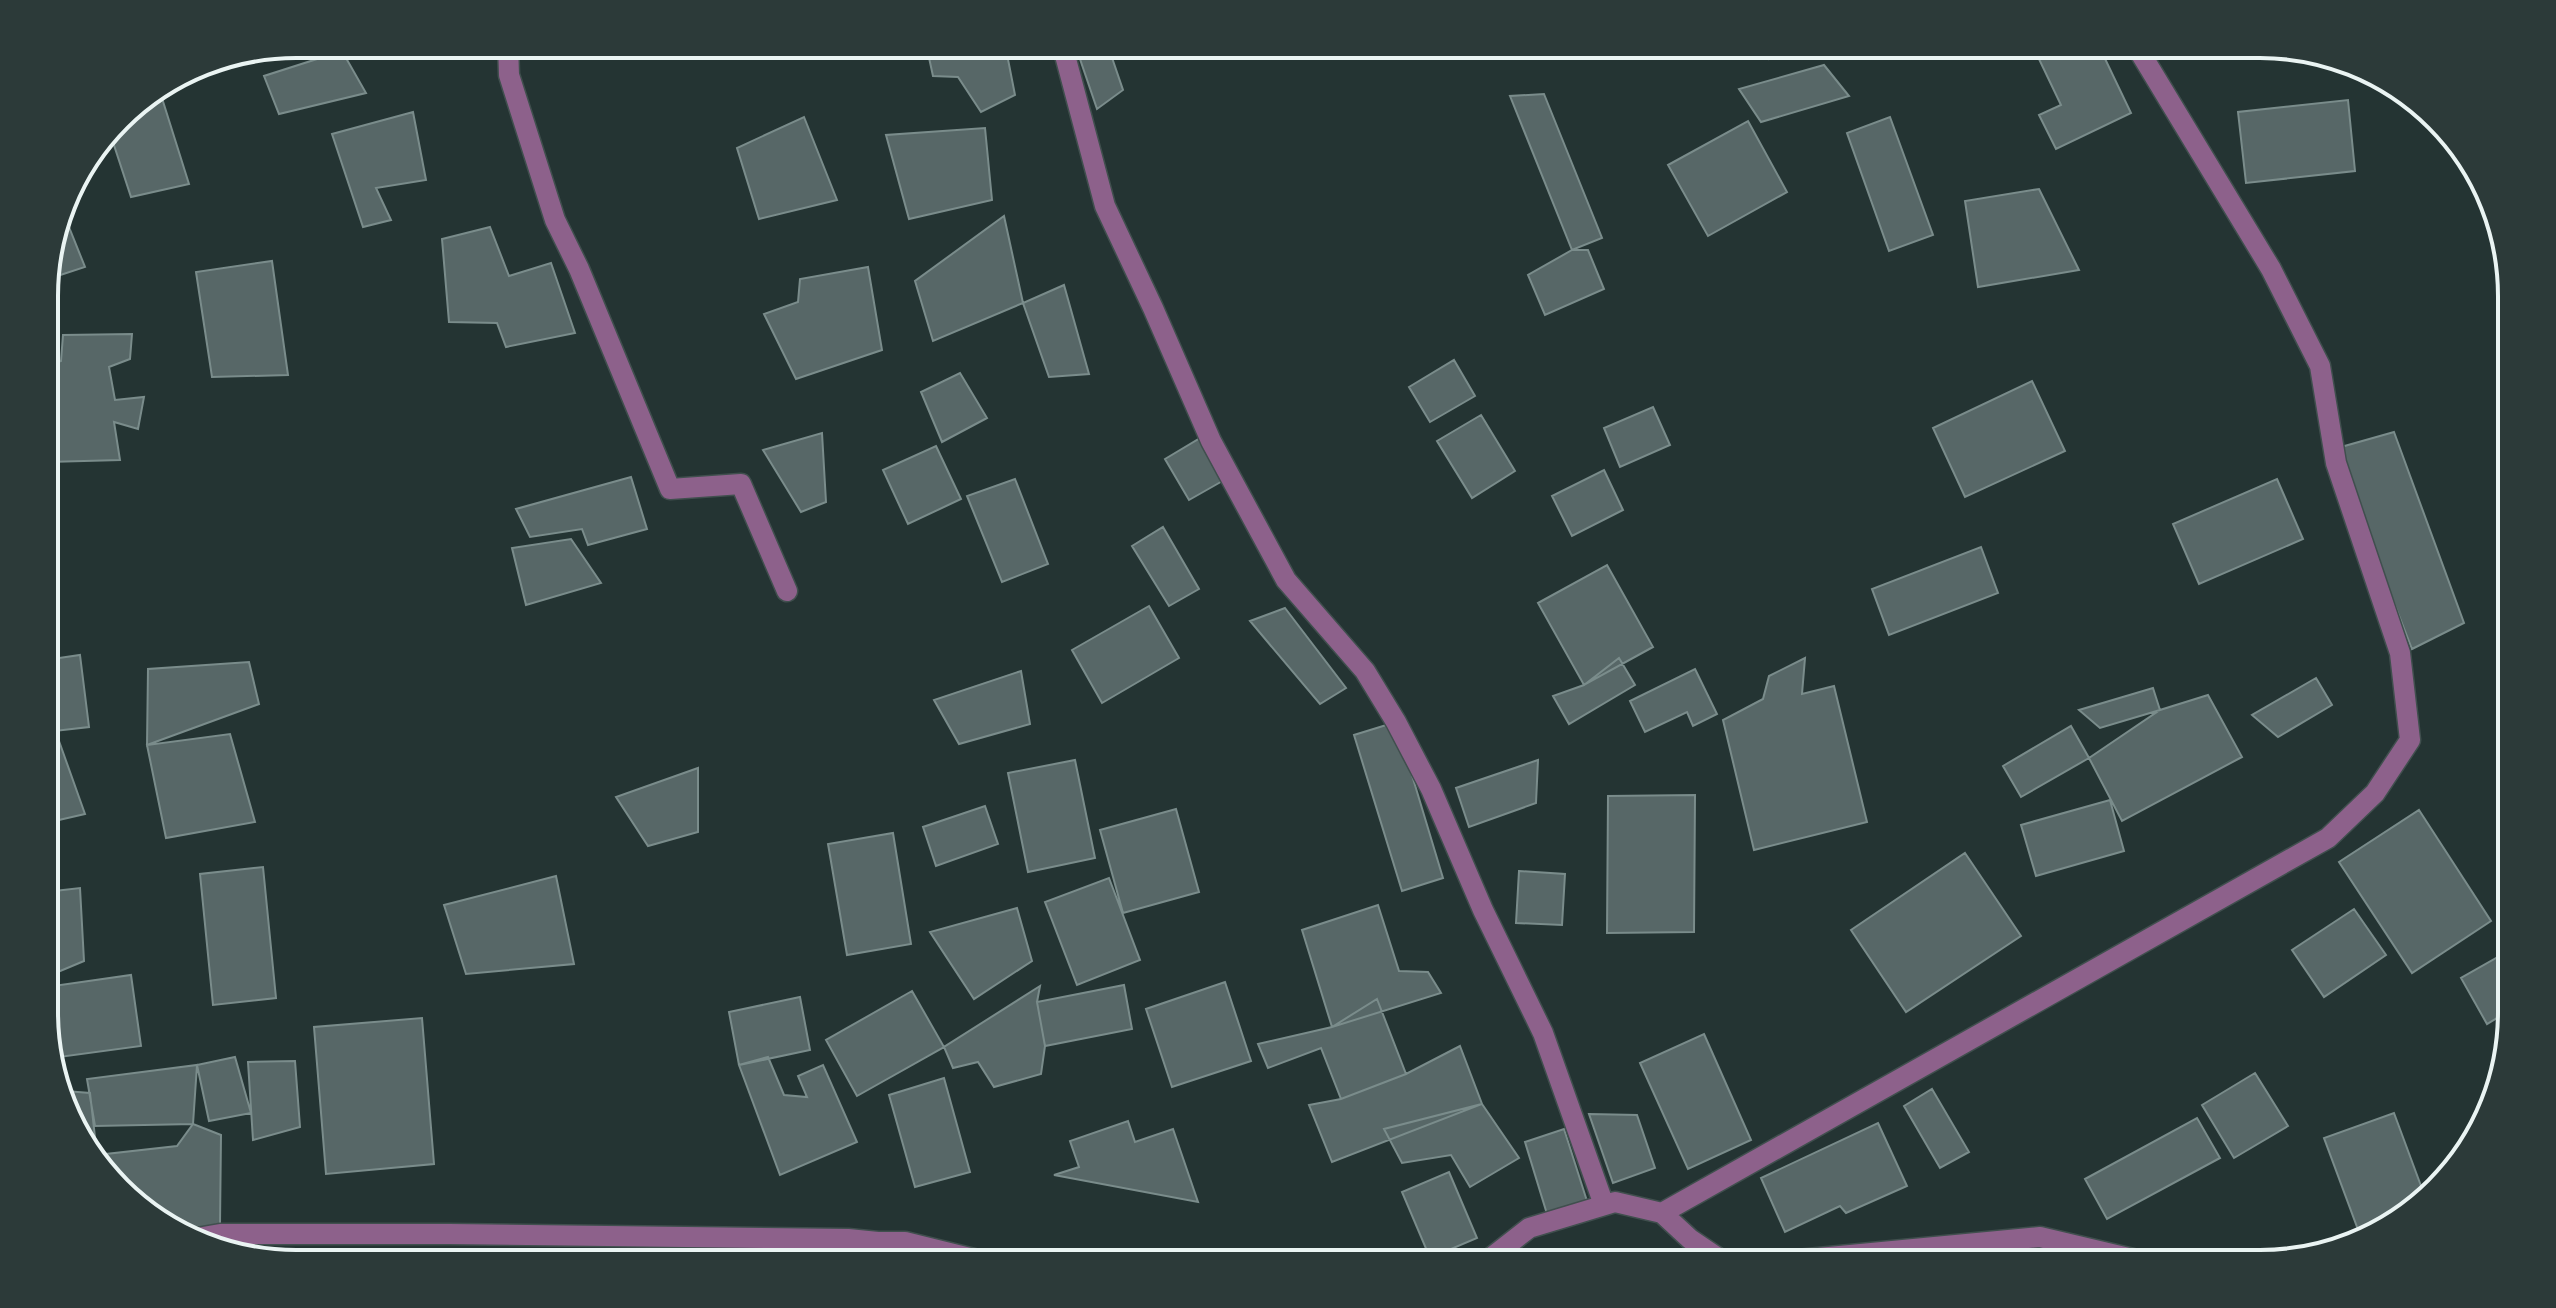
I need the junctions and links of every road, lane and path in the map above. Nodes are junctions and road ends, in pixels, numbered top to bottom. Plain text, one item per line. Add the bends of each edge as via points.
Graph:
1 (2143, 58) edge
2 (508, 59) edge
3 (1066, 59) edge
4 (787, 591) dead end
5 (1604, 1205) junction
6 (1662, 1213) junction
7 (214, 1235) edge
8 (1502, 1249) edge
9 (1705, 1249) edge
10 (1911, 1249) edge
11 (2091, 1249) edge
12 (936, 1250) edge

1 - 6 street via 2271,269 2320,366 2336,463 2400,653 2410,740 2375,793 2328,838
2 - 4 street via 555,220 670,489 741,484
3 - 5 street via 1105,206 1211,441 1286,580 1365,671 1431,789 1543,1033
5 - 6 street via 1615,1202
5 - 8 street via 1529,1228
6 - 9 street
7 - 12 street via 848,1239
10 - 11 street via 2040,1237

